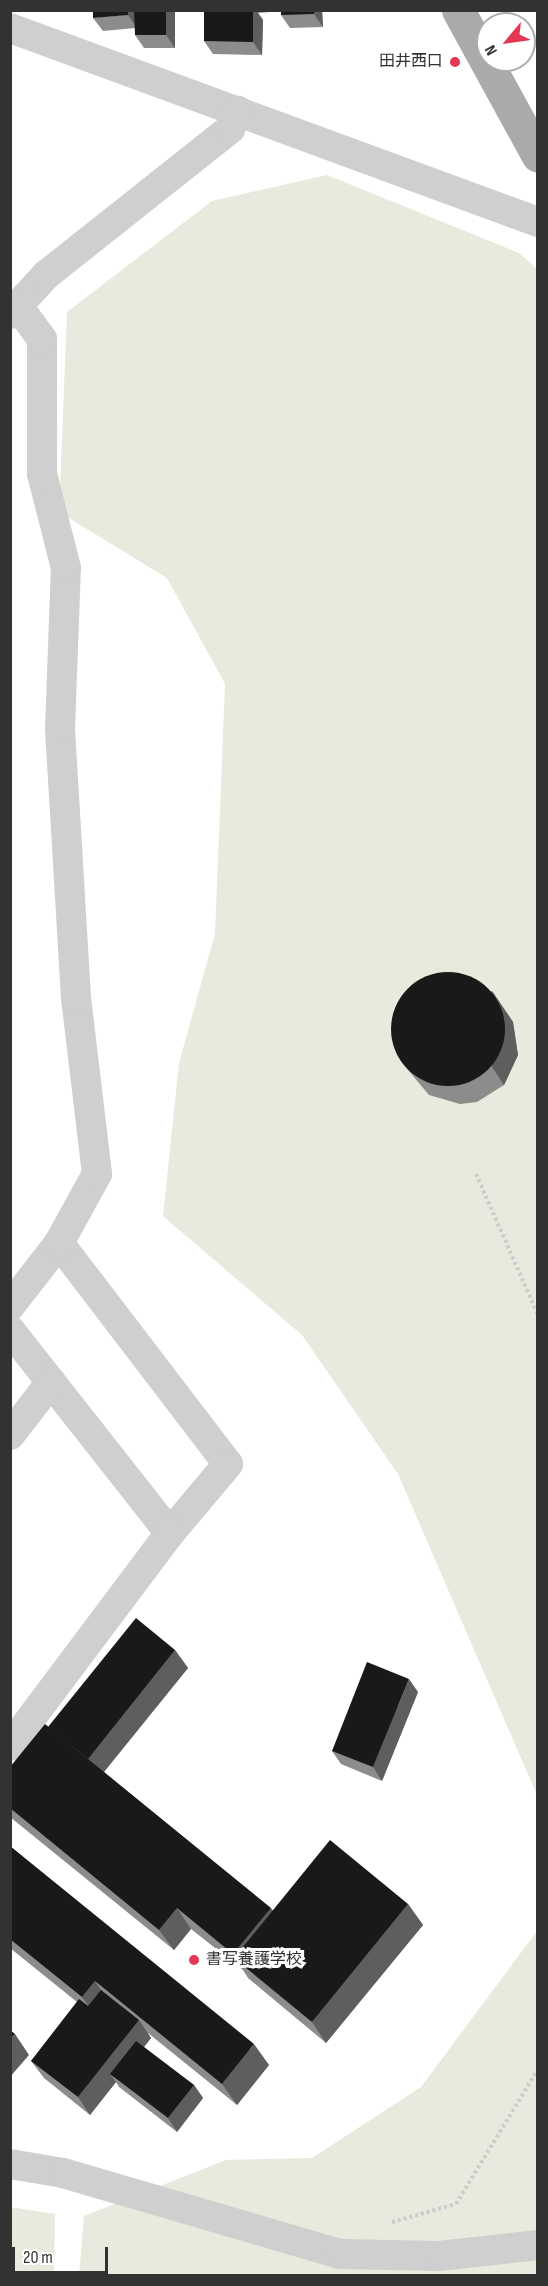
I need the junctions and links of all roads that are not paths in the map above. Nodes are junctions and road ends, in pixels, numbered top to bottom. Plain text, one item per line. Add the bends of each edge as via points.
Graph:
1 (458, 10) edge
2 (10, 28) edge
3 (238, 111) junction
4 (537, 156) edge
5 (537, 222) edge
6 (14, 309) edge
7 (59, 1243) junction
8 (10, 1306) edge
9 (10, 1330) edge
10 (51, 1382) junction
11 (10, 1435) edge
12 (170, 1533) junction
13 (10, 1746) edge
14 (10, 2164) edge
15 (537, 2245) edge

1 - 4 main road
2 - 3 street
3 - 5 street
3 - 6 street via 230,129 46,275
6 - 7 street via 42,339 42,474 66,568 60,729 76,998 97,1174
7 - 8 street
7 - 12 street via 228,1464
9 - 10 street
10 - 11 street
10 - 12 street
12 - 13 street
14 - 15 street via 63,2173 340,2254 438,2256

